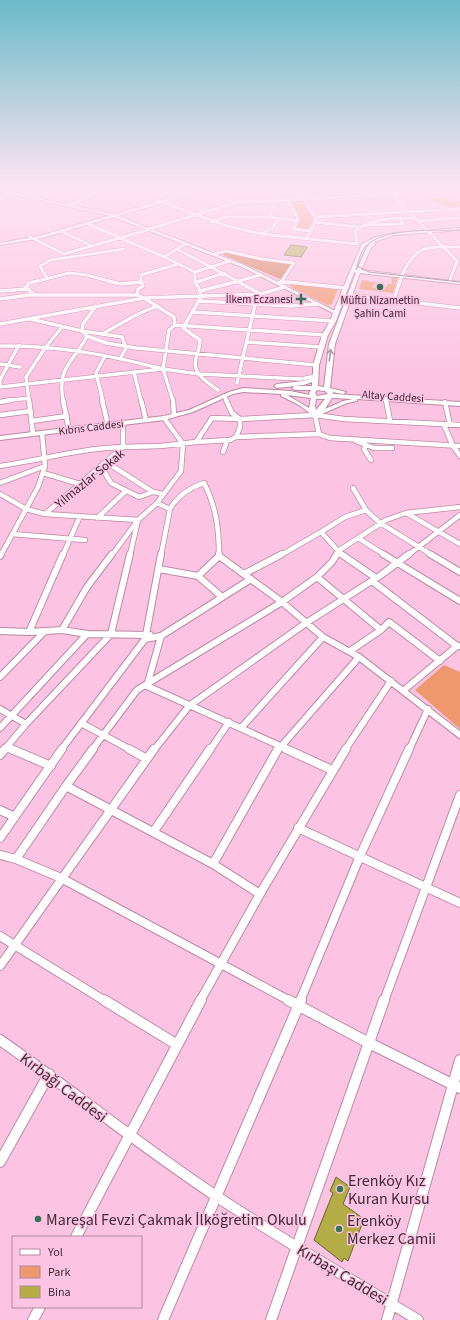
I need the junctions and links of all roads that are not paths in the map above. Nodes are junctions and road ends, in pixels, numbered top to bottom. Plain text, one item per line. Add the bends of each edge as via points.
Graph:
1 (442, 248) edge
2 (54, 249) edge
3 (83, 249) edge
4 (124, 249) dead end
5 (144, 249) edge
6 (177, 249) joint
7 (198, 249) edge
8 (362, 249) edge
9 (368, 249) edge
10 (438, 249) edge
11 (214, 254) junction
12 (164, 257) junction
13 (230, 261) junction
14 (178, 264) junction
15 (459, 264) edge
16 (212, 266) junction
17 (352, 271) junction
18 (360, 271) junction
19 (194, 272) junction
20 (224, 273) junction
21 (260, 275) junction
22 (402, 276) junction
23 (47, 278) junction
24 (450, 280) junction
25 (238, 281) junction
26 (141, 282) junction
27 (196, 282) junction
28 (460, 282) edge
29 (278, 283) junction
30 (284, 287) junction
31 (27, 288) junction
32 (345, 288) junction
33 (0, 291) edge
34 (200, 293) junction
35 (260, 294) junction
36 (34, 295) junction
37 (137, 295) junction
38 (350, 295) junction
39 (144, 298) junction
40 (0, 299) edge
41 (394, 300) junction
42 (198, 301) junction
43 (317, 304) junction
44 (255, 305) junction
45 (96, 306) junction
46 (157, 306) junction
47 (460, 308) edge
48 (192, 312) junction
49 (337, 313) junction
50 (253, 315) junction
51 (29, 319) junction
52 (333, 321) junction
53 (0, 324) edge
54 (176, 325) junction
55 (186, 325) junction
56 (62, 327) junction
57 (82, 331) junction
58 (250, 331) junction
59 (102, 334) junction
60 (325, 335) junction
61 (87, 336) junction
62 (247, 342) junction
63 (19, 345) junction
64 (0, 346) edge
65 (321, 347) junction
66 (45, 348) junction
67 (126, 348) junction
68 (79, 351) junction
69 (167, 352) junction
70 (105, 356) junction
71 (198, 357) junction
72 (120, 359) junction
73 (243, 359) junction
74 (0, 364) edge
75 (7, 364) junction
76 (316, 365) junction
77 (20, 367) dead end
78 (162, 369) junction
79 (134, 372) junction
80 (199, 374) junction
81 (238, 374) junction
82 (97, 376) junction
83 (328, 376) junction
84 (315, 378) junction
85 (62, 380) junction
86 (238, 383) dead end
87 (27, 384) junction
88 (277, 386) junction
89 (0, 387) edge
90 (315, 389) junction
91 (327, 389) junction
92 (218, 390) dead end
93 (272, 391) junction
94 (359, 394) junction
95 (224, 396) junction
96 (314, 396) junction
97 (328, 396) junction
98 (29, 398) junction
99 (368, 398) junction
100 (386, 399) junction
101 (460, 401) edge
102 (0, 402) edge
103 (445, 402) junction
104 (460, 404) edge
105 (31, 411) junction
106 (182, 412) junction
107 (0, 415) edge
108 (174, 415) junction
109 (315, 415) junction
110 (67, 416) junction
111 (164, 418) junction
112 (240, 419) junction
113 (146, 420) junction
114 (32, 421) junction
115 (390, 421) junction
116 (123, 423) junction
117 (108, 425) junction
118 (447, 425) junction
119 (460, 426) edge
120 (69, 430) junction
121 (42, 433) junction
122 (33, 434) junction
123 (319, 434) junction
124 (236, 436) junction
125 (0, 438) edge
126 (353, 440) junction
127 (227, 441) junction
128 (196, 442) junction
129 (183, 444) junction
130 (366, 446) junction
131 (453, 446) junction
132 (460, 446) edge
133 (123, 448) junction
134 (392, 448) dead end
135 (223, 452) dead end
136 (460, 456) edge
137 (46, 459) junction
138 (371, 460) dead end
139 (106, 462) junction
140 (0, 466) edge
141 (45, 466) junction
142 (98, 469) junction
143 (43, 473) junction
144 (0, 483) edge
145 (80, 484) junction
146 (353, 488) dead end
147 (126, 491) junction
148 (153, 492) junction
149 (0, 494) edge
150 (163, 494) junction
151 (157, 503) junction
152 (460, 508) edge
153 (26, 509) junction
154 (170, 509) junction
155 (366, 510) junction
156 (406, 512) junction
157 (46, 514) junction
158 (460, 515) edge
159 (80, 516) junction
160 (97, 518) junction
161 (138, 520) junction
162 (380, 523) junction
163 (440, 531) junction
164 (321, 532) junction
165 (12, 534) junction
166 (358, 538) junction
167 (70, 539) junction
168 (85, 540) dead end
169 (460, 544) edge
170 (420, 546) junction
171 (338, 551) junction
172 (0, 556) edge
173 (219, 556) junction
174 (398, 563) junction
175 (159, 569) junction
176 (460, 572) edge
177 (244, 574) junction
178 (198, 576) junction
179 (317, 577) junction
180 (251, 579) junction
181 (374, 579) junction
182 (222, 597) junction
183 (345, 599) junction
184 (460, 601) edge
185 (282, 602) junction
186 (306, 623) junction
187 (62, 630) junction
188 (381, 630) junction
189 (0, 631) edge
190 (45, 631) junction
191 (29, 632) junction
192 (87, 634) junction
193 (111, 634) junction
194 (146, 635) junction
195 (161, 636) junction
196 (323, 637) junction
197 (458, 646) edge
198 (350, 651) junction
199 (359, 657) junction
200 (440, 662) junction
201 (0, 677) edge
202 (391, 680) junction
203 (147, 686) junction
204 (404, 690) junction
205 (189, 706) junction
206 (0, 709) edge
207 (428, 709) junction
208 (12, 715) junction
209 (228, 722) junction
210 (81, 723) junction
211 (26, 724) junction
212 (0, 728) edge
213 (241, 728) junction
214 (103, 735) junction
215 (460, 735) edge
216 (280, 746) junction
217 (6, 747) junction
218 (0, 755) edge
219 (146, 759) junction
220 (51, 766) junction
221 (332, 770) junction
222 (66, 786) junction
223 (460, 795) edge
224 (110, 808) junction
225 (0, 810) edge
226 (15, 817) junction
227 (298, 828) junction
228 (154, 831) junction
229 (0, 838) edge
230 (0, 855) edge
231 (360, 856) junction
232 (16, 859) junction
233 (213, 864) junction
234 (61, 878) junction
235 (426, 886) junction
236 (260, 894) junction
237 (460, 903) edge
238 (0, 936) edge
239 (14, 945) junction
240 (222, 962) junction
241 (0, 966) edge
242 (299, 1004) junction
243 (0, 1040) edge
244 (369, 1043) junction
245 (176, 1044) junction
246 (460, 1060) edge
247 (49, 1074) junction
248 (457, 1086) edge
249 (128, 1135) junction
250 (0, 1162) edge
251 (217, 1197) junction
252 (77, 1236) edge
253 (297, 1246) junction
254 (392, 1304) junction
255 (39, 1308) edge
256 (33, 1320) edge
257 (163, 1320) edge
258 (271, 1320) edge
259 (387, 1320) edge
260 (418, 1320) edge

1 - 15 street
2 - 3 street via 64,254
4 - 23 street via 51,260 40,266
5 - 12 street
6 - 12 street
6 - 16 street
7 - 11 street
8 - 17 main road
9 - 18 main road
10 - 22 street via 412,255
11 - 13 street
11 - 29 street via 226,251 294,263 283,281
12 - 14 street
13 - 16 street
13 - 21 street
14 - 19 street
14 - 26 street via 143,273 140,275
15 - 24 street
16 - 19 street
16 - 20 street
17 - 18 main road
17 - 32 main road
18 - 22 main road
18 - 38 main road
19 - 27 street
20 - 25 street
20 - 27 street
21 - 25 street
21 - 29 street
22 - 24 main road
22 - 28 main road
22 - 41 street
23 - 26 street via 74,273 121,284
23 - 31 street via 29,283
24 - 28 main road
25 - 34 street
25 - 35 street
26 - 37 street via 143,286 138,289
27 - 34 street
29 - 30 street
29 - 32 street
30 - 35 street
30 - 43 street
31 - 33 street
31 - 36 street
32 - 49 main road
34 - 35 street
34 - 39 street
34 - 42 street
35 - 44 street
36 - 37 street
36 - 40 street
37 - 39 street
38 - 41 street
83 -> 38 main road via 332,344
39 - 45 street
39 - 46 street
41 - 47 street
42 - 44 street
42 - 48 street
43 - 44 street
43 - 49 street
44 - 50 street
45 - 51 street
45 - 57 street
46 - 54 street via 174,317
46 - 59 street
48 - 50 street
48 - 55 street
49 - 52 main road
50 - 52 street
50 - 58 street
51 - 53 street
51 - 56 street
52 - 60 main road
54 - 55 street
54 - 69 street via 168,330
55 - 58 street
55 - 71 street via 183,328 200,340
56 - 57 street
56 - 66 street
57 - 59 street
57 - 61 street
58 - 60 street
58 - 62 street
59 - 67 street via 122,337
60 - 65 main road
61 - 67 street
61 - 68 street
62 - 65 street
62 - 73 street
63 - 64 street
63 - 66 street
63 - 75 street
65 - 76 main road
66 - 68 street
66 - 87 street via 26,377
67 - 69 street
67 - 72 street
68 - 70 street
68 - 85 street
69 - 71 street
69 - 78 street
70 - 72 street
70 - 82 street via 96,373
71 - 73 street
71 - 80 street via 196,366
72 - 78 street
73 - 76 street
73 - 81 street
74 - 75 street
75 - 77 street
75 - 89 street via 0,380
76 - 84 main road
78 - 79 street
78 - 80 street
78 - 108 street via 173,400
79 - 82 street
79 - 113 street
80 - 81 street
80 - 92 street
81 - 84 street
81 - 86 street
82 - 85 street
82 - 117 street
83 - 91 main road
83 - 94 main road via 338,385
84 - 88 main road via 304,383
84 - 90 main road
85 - 87 street
85 - 110 street
87 - 89 street
87 - 98 street
88 - 90 main road, Kıbrıs Caddesi
88 - 106 main road, Kıbrıs Caddesi via 242,385
90 - 91 main road, Altay Caddesi
90 - 96 main road via 312,392
91 - 94 main road, Altay Caddesi
91 - 97 main road via 330,392
93 - 95 main road, Kıbrıs Caddesi via 243,390
93 - 96 main road, Kıbrıs Caddesi
93 - 109 main road via 288,397
94 - 101 main road, Altay Caddesi
95 - 106 main road, Kıbrıs Caddesi via 191,411
95 - 112 street via 232,413
96 - 97 main road, Altay Caddesi
96 - 109 main road via 312,406
97 - 99 main road, Altay Caddesi
97 - 109 main road via 324,406
98 - 102 street
98 - 105 street
99 - 100 main road, Altay Caddesi
99 - 109 main road via 345,402
100 - 103 main road, Altay Caddesi
100 - 115 street
103 - 104 main road, Altay Caddesi
103 - 118 street
105 - 107 street
105 - 114 street
106 - 108 main road, Kıbrıs Caddesi
108 - 111 main road, Kıbrıs Caddesi
109 - 112 street
109 - 115 street
109 - 123 street
110 - 114 street
110 - 120 street
111 - 113 main road, Kıbrıs Caddesi
111 - 129 street
112 - 124 street
112 - 128 street via 212,418
113 - 116 main road, Kıbrıs Caddesi
114 - 122 street
115 - 118 street
116 - 117 main road, Kıbrıs Caddesi
116 - 133 street
117 - 120 main road, Kıbrıs Caddesi
118 - 119 street
118 - 131 street
120 - 121 main road, Kıbrıs Caddesi
121 - 122 main road, Kıbrıs Caddesi
121 - 137 street
122 - 125 main road, Kıbrıs Caddesi
123 - 124 street
123 - 126 street via 330,438
124 - 127 street
126 - 130 street
126 - 131 street
127 - 128 street, Yılmazlar Sokak
127 - 135 street
128 - 129 street, Yılmazlar Sokak
129 - 133 street, Yılmazlar Sokak
129 - 150 street via 181,470
130 - 134 street via 387,450
130 - 138 street via 364,449
131 - 132 street
131 - 136 street
133 - 137 street via 95,448
133 - 139 street, Yılmazlar Sokak
137 - 140 street
137 - 141 street
139 - 142 street, Yılmazlar Sokak
139 - 148 street
141 - 143 street
141 - 144 street
142 - 145 street, Yılmazlar Sokak
142 - 147 street via 105,473 111,483
143 - 145 street
143 - 153 street
145 - 157 street, Yılmazlar Sokak
146 - 155 street
147 - 148 street via 140,497
147 - 160 street
148 - 150 street
149 - 153 street
150 - 151 street
151 - 154 street
151 - 161 street
152 - 156 street
153 - 157 street
153 - 165 street
154 - 173 street via 176,497 204,483 214,502 219,529
154 - 175 street
155 - 162 street
155 - 164 street via 346,517
156 - 162 street
156 - 163 street
157 - 159 street, Yılmazlar Sokak
158 - 163 street
159 - 160 street, Yılmazlar Sokak
159 - 167 street
160 - 161 street, Yılmazlar Sokak
161 - 187 street via 87,587
161 - 193 street
162 - 166 street
162 - 170 street
163 - 169 street
163 - 170 street
164 - 171 street
164 - 177 street
165 - 167 street
165 - 172 street
166 - 171 street
166 - 174 street
167 - 168 street
167 - 191 street
170 - 174 street
170 - 176 street
171 - 179 street via 332,562
171 - 181 street
173 - 177 street
173 - 178 street
174 - 181 street
174 - 184 street
175 - 178 street
175 - 194 street
177 - 180 street
178 - 182 street
179 - 183 street
179 - 185 street
180 - 182 street
180 - 185 street
181 - 183 street
181 - 197 street
182 - 195 street
183 - 186 street
183 - 188 street
185 - 186 street
185 - 203 street via 161,674
186 - 196 street
186 - 205 street
187 - 190 street
187 - 192 street
188 - 198 street
188 - 200 street via 389,622
189 - 191 street
190 - 191 street
190 - 201 street
192 - 193 street
192 - 208 street
193 - 194 street
193 - 211 street
194 - 195 street
195 - 203 street
195 - 210 street via 145,640
196 - 198 street
196 - 213 street
197 - 200 street
198 - 199 street
199 - 202 street
199 - 216 street
200 - 204 street
202 - 204 street
202 - 221 street
203 - 205 street
203 - 214 street via 137,690
204 - 207 street
205 - 209 street
205 - 219 street
206 - 208 street
207 - 215 street
207 - 231 street
208 - 211 street
208 - 212 street
209 - 213 street
209 - 228 street
210 - 214 street
210 - 220 street
211 - 217 street
213 - 216 street
214 - 219 street
214 - 222 street
216 - 221 street
216 - 233 street
217 - 218 street
217 - 220 street
219 - 224 street
220 - 226 street
221 - 227 street
222 - 224 street
222 - 232 street
223 - 235 street
224 - 228 street
224 - 234 street
225 - 226 street
226 - 229 street
227 - 231 street
227 - 236 street
228 - 233 street
230 - 232 street
231 - 235 street
231 - 242 street
232 - 234 street
233 - 236 street
234 - 239 street
234 - 240 street
235 - 237 street
235 - 244 street
236 - 240 street
238 - 239 street
239 - 241 street
239 - 245 street
240 - 242 street
240 - 245 street
242 - 244 street
242 - 251 street
243 - 247 street, Kırbağı Caddesi
244 - 248 street
244 - 253 street
245 - 249 street
246 - 248 street
247 - 249 street, Kırbağı Caddesi
247 - 250 street
248 - 254 street
249 - 251 street, Kırbaşı Caddesi
249 - 252 street
251 - 253 street, Kırbaşı Caddesi
251 - 257 street
253 - 254 street, Kırbaşı Caddesi
253 - 258 street
254 - 259 street
254 - 260 street, Kırbaşı Caddesi
255 - 256 street

